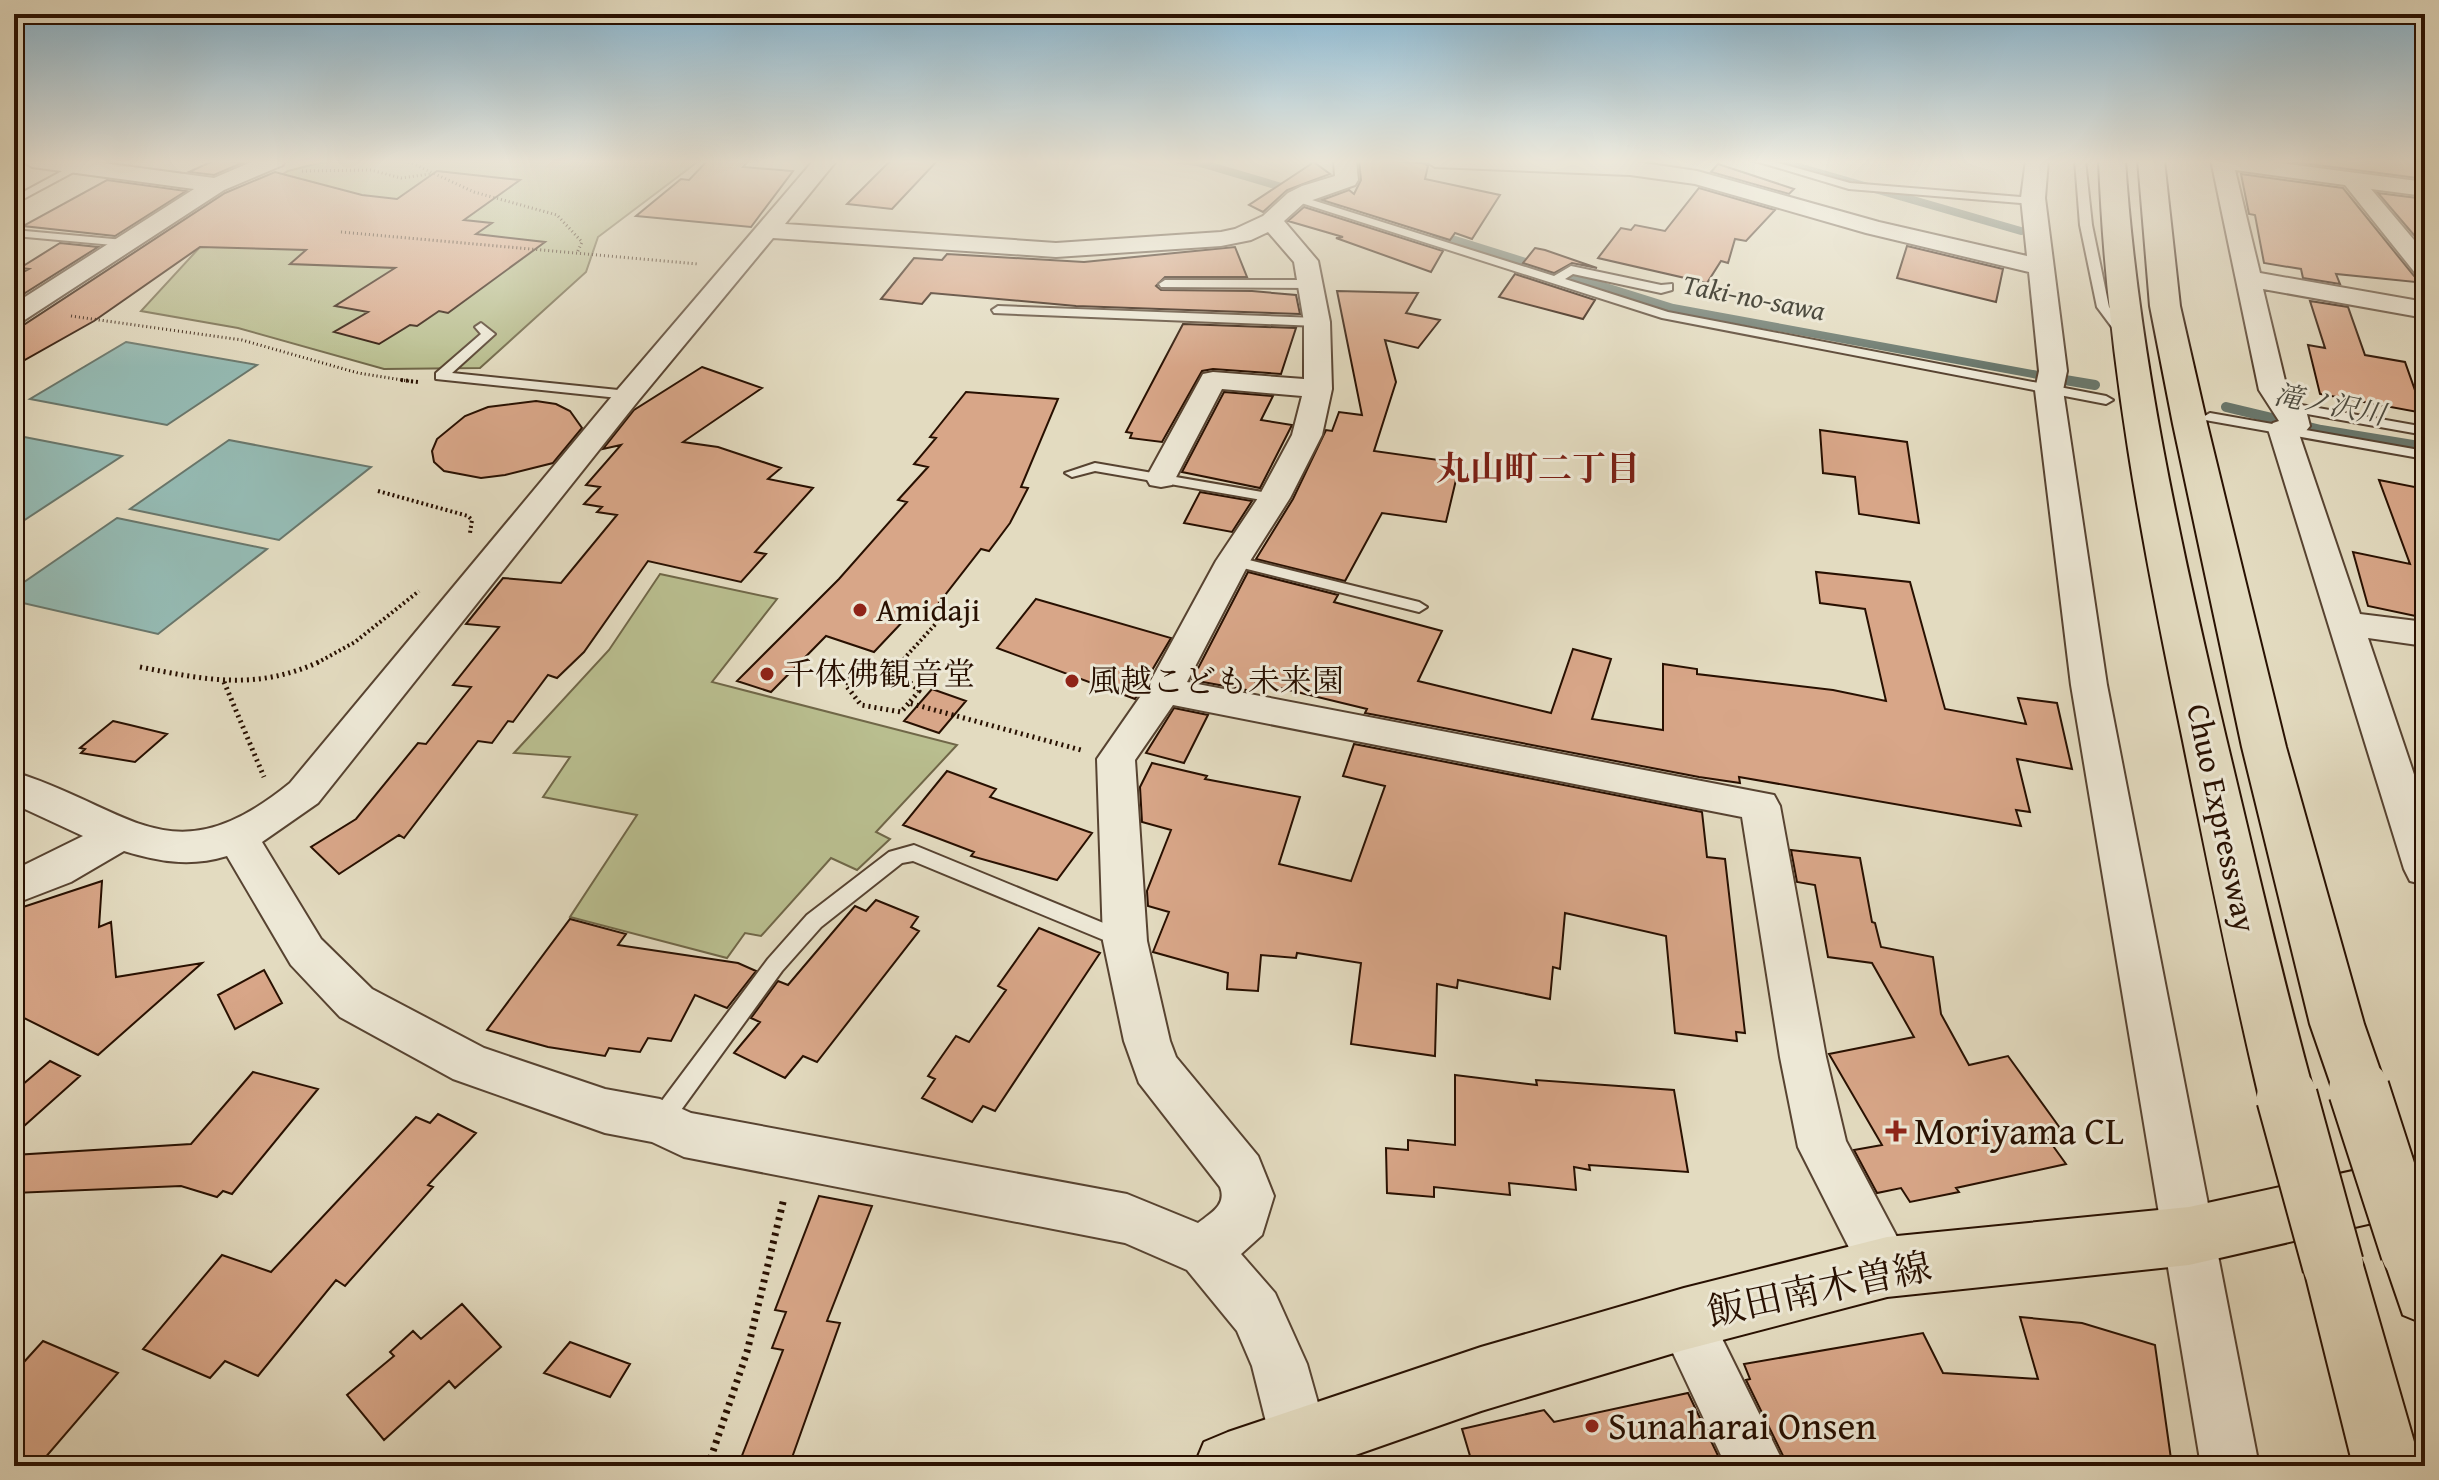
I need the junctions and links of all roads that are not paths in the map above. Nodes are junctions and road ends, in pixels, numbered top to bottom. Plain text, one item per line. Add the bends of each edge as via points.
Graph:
1 (146, 229) edge
2 (1254, 229) edge
3 (1278, 229) edge
4 (1411, 229) edge
5 (1880, 229) edge
6 (2036, 229) edge
7 (2087, 229) edge
8 (2115, 229) edge
9 (2158, 229) edge
10 (2236, 229) edge
11 (2392, 229) edge
12 (769, 230) joint
13 (15, 233) edge
14 (124, 243) junction
15 (2041, 267) junction
16 (2425, 269) edge
17 (1560, 276) junction
18 (2246, 278) junction
19 (1165, 284) dead end
20 (1311, 284) junction
21 (1668, 287) dead end
22 (17, 310) edge
23 (998, 310) dead end
24 (2425, 310) edge
25 (1317, 322) junction
26 (481, 327) dead end
27 (2128, 340) junction
28 (481, 381) junction
29 (2051, 381) junction
30 (467, 389) road end
31 (1318, 389) junction
32 (628, 395) junction
33 (2106, 400) dead end
34 (2210, 417) dead end
35 (2288, 419) junction
36 (2425, 431) edge
37 (2425, 455) edge
38 (1072, 473) dead end
39 (1161, 478) junction
40 (1274, 498) junction
41 (1233, 561) junction
42 (1419, 607) dead end
43 (2344, 623) junction
44 (2425, 634) edge
45 (1164, 690) junction
46 (14, 787) edge
47 (2412, 792) edge
48 (120, 833) junction
49 (239, 836) junction
50 (2425, 869) edge
51 (14, 887) edge
52 (1125, 941) junction
53 (660, 1121) junction
54 (2425, 1183) edge
55 (2189, 1236) junction
56 (1205, 1252) junction
57 (1887, 1267) junction
58 (2418, 1272) edge
59 (1684, 1319) junction
60 (1300, 1442) junction
61 (1228, 1466) edge
62 (1756, 1466) edge
63 (2230, 1466) edge
64 (2387, 1466) edge

1 - 14 street
2 - 12 street via 1221,239 1056,250
3 - 20 street via 1306,261
4 - 17 lane
5 - 15 street
6 - 15 street
7 - 27 lane via 2103,307
8 - 27 main road, Chuo Expressway
9 - 58 main road, Chuo Expressway, bridge via 2165,306 2264,747 2337,1024
10 - 18 street
11 - 16 street
12 - 32 street
13 - 14 lane
14 - 22 street
15 - 29 street
17 - 21 lane via 1576,270
17 - 29 lane via 1666,315 1763,327
18 - 24 street
18 - 35 street via 2273,390
19 - 20 lane
20 - 25 street
23 - 25 lane
25 - 31 street
26 - 28 lane via 489,334 441,376
27 - 64 main road, Chuo Expressway, bridge via 2173,591 2264,1009
28 - 30 lane
28 - 32 lane
29 - 33 lane
29 - 55 street via 2089,685
31 - 39 street via 1213,380
31 - 40 street via 1307,435
32 - 49 street via 304,793 280,814
34 - 35 lane
35 - 36 lane
35 - 37 lane
35 - 43 street
38 - 39 lane via 1095,467
39 - 40 lane
40 - 41 street
41 - 42 lane
41 - 45 street
43 - 44 street
43 - 47 street
45 - 52 street via 1116,759
45 - 57 street via 1760,806 1823,1147
46 - 48 street
47 - 50 street
48 - 49 street via 188,848
48 - 51 street via 46,877
49 - 53 street via 306,952 356,1003 470,1064 605,1111
52 - 53 lane via 914,853 896,857 814,921 775,965
52 - 56 street via 1156,1068 1240,1173 1249,1196 1244,1217
53 - 56 street via 684,1134 1127,1219
54 - 55 main road, 飯田南木曽線
55 - 57 main road, 飯田南木曽線
55 - 63 street
56 - 60 street via 1256,1312 1279,1364
57 - 59 main road, 飯田南木曽線
59 - 60 main road, 飯田南木曽線 via 1481,1379
59 - 62 street
60 - 61 main road, 飯田南木曽線

